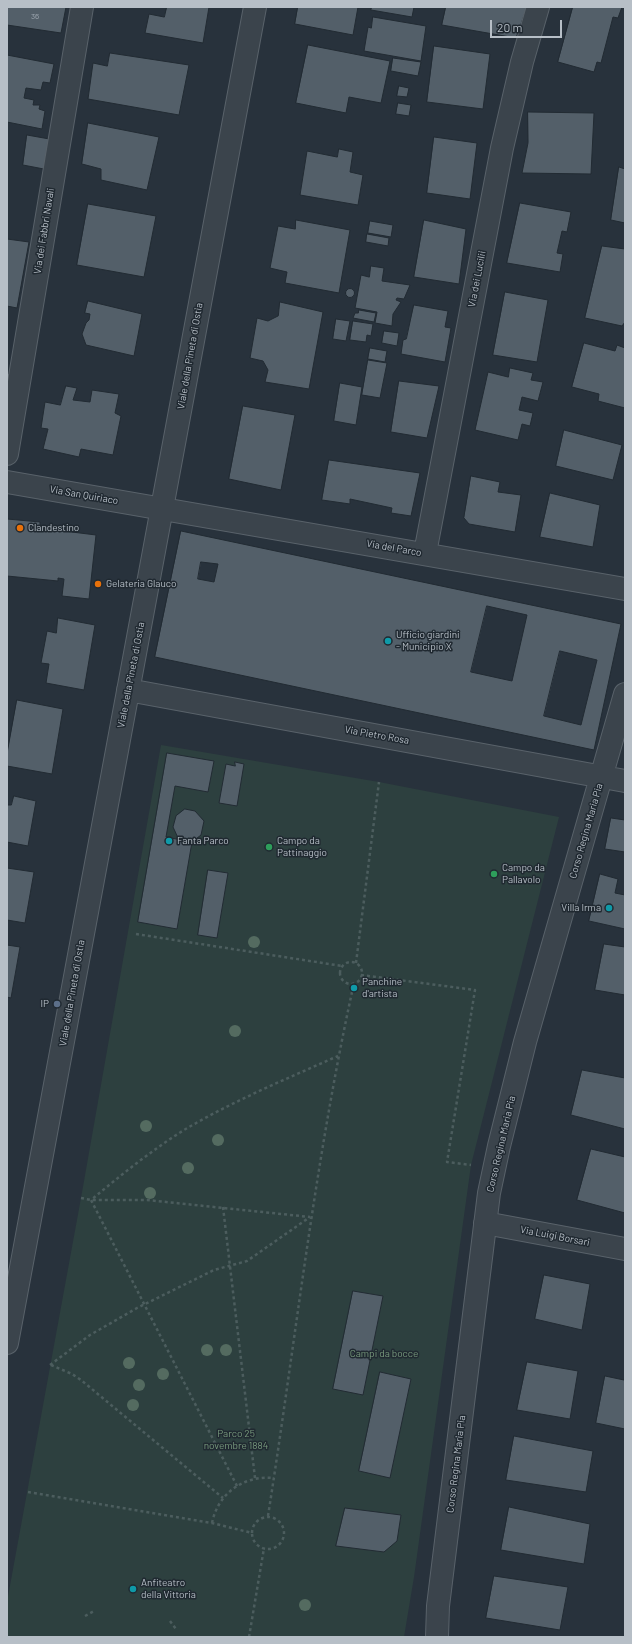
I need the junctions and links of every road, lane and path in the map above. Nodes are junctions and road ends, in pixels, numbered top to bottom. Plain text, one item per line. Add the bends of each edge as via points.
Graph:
1 (82, 7) edge
2 (255, 7) edge
3 (538, 7) edge
4 (7, 454) edge
5 (7, 482) edge
6 (162, 508) junction
7 (425, 553) junction
8 (625, 589) edge
9 (128, 690) junction
10 (625, 694) edge
11 (602, 777) junction
12 (625, 781) edge
13 (379, 782) dead end
14 (136, 934) dead end
15 (356, 963) junction
16 (342, 966) junction
17 (361, 975) junction
18 (354, 983) junction
19 (338, 1056) junction
20 (471, 1165) dead end
21 (81, 1198) dead end
22 (92, 1200) junction
23 (223, 1207) junction
24 (311, 1217) junction
25 (485, 1223) junction
26 (625, 1249) edge
27 (230, 1266) junction
28 (144, 1305) junction
29 (7, 1343) edge
30 (255, 1478) junction
31 (274, 1478) junction
32 (237, 1486) junction
33 (28, 1492) dead end
34 (223, 1498) junction
35 (268, 1516) junction
36 (212, 1523) junction
37 (252, 1533) junction
38 (264, 1548) junction
39 (438, 1606) junction
40 (94, 1610) dead end
41 (86, 1616) dead end
42 (170, 1621) dead end
43 (176, 1629) dead end
44 (249, 1637) edge
45 (426, 1637) edge
46 (437, 1637) edge

1 - 4 street, Via dei Fabbri Navali
2 - 6 street, Viale della Pineta di Ostia
3 - 7 street, Via dei Lucilii via 502,148
5 - 6 street, Via San Quiriaco
6 - 7 street, Via del Parco
6 - 9 street, Viale della Pineta di Ostia
7 - 8 street, Via del Parco
9 - 11 street, Via Pietro Rosa
9 - 29 street, Viale della Pineta di Ostia
10 - 11 street, Corso Regina Maria Pia
11 - 12 street, Via Pietro Rosa
11 - 25 street, Corso Regina Maria Pia via 525,1042 499,1146
13 - 15 path
14 - 16 path
15 - 16 path via 348,962
15 - 17 path
16 - 18 path via 342,979 348,984
17 - 18 path
17 - 20 path via 474,990 447,1162
18 - 19 path
19 - 22 path via 233,1103 184,1131 140,1161
19 - 24 path
21 - 22 path
22 - 23 path via 147,1200
22 - 28 path
23 - 24 path
23 - 27 path
24 - 27 path via 247,1261
24 - 31 path
25 - 26 street, Via Luigi Borsari
25 - 39 street, Corso Regina Maria Pia
27 - 28 path via 214,1270
27 - 30 path
28 - 32 path
28 - 34 path via 90,1335 50,1364 81,1380
30 - 31 path
30 - 32 path
31 - 35 path
32 - 34 path
33 - 36 path
34 - 36 path via 215,1511
35 - 37 path via 255,1523
35 - 38 path via 279,1520 284,1535 279,1545
36 - 37 path
37 - 38 path via 255,1542
38 - 44 path
39 - 45 street, Corso Regina Maria Pia
39 - 46 street, Corso Regina Maria Pia
40 - 41 path
42 - 43 path

